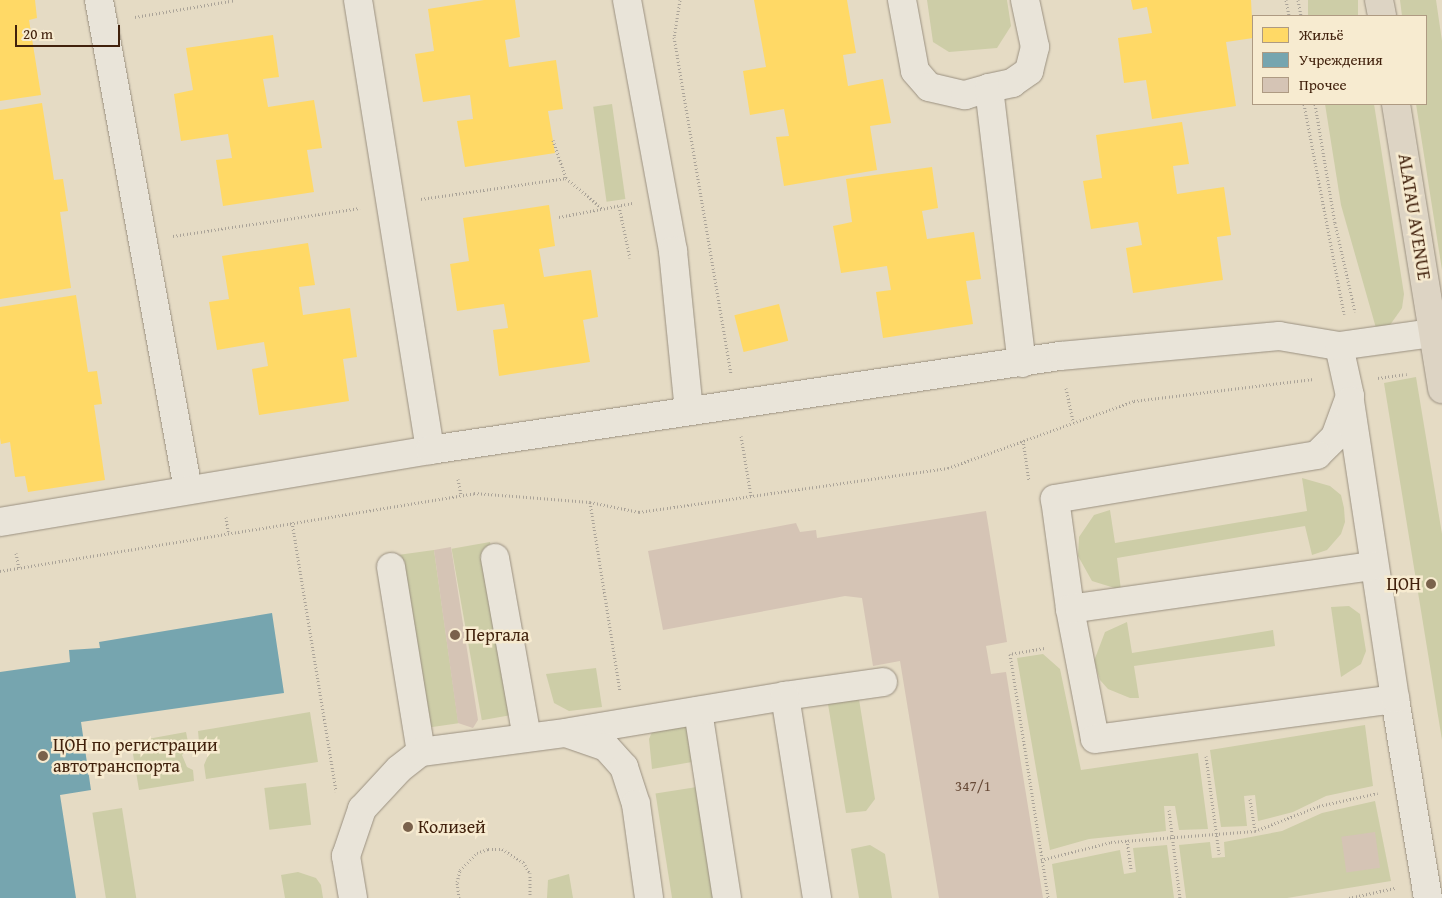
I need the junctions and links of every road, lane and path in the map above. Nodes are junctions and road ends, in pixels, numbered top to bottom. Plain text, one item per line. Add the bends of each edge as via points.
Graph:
1 (236, 0) edge
2 (358, 0) edge
3 (627, 0) edge
4 (680, 0) edge
5 (902, 0) edge
6 (1025, 0) edge
7 (1286, 0) edge
8 (1298, 0) edge
9 (1379, 0) edge
10 (101, 11) edge
11 (1289, 15) edge
12 (1301, 15) edge
13 (1382, 15) edge
14 (989, 88) junction
15 (1304, 105) edge
16 (1315, 105) edge
17 (1396, 105) edge
18 (553, 140) dead end
19 (566, 178) dead end
20 (633, 194) dead end
21 (619, 206) junction
22 (558, 217) dead end
23 (630, 258) dead end
24 (1437, 332) edge
25 (1350, 344) junction
26 (1022, 363) junction
27 (1417, 373) dead end
28 (1347, 386) junction
29 (1442, 389) edge
30 (736, 404) junction
31 (689, 410) junction
32 (430, 450) junction
33 (188, 490) junction
34 (751, 496) junction
35 (590, 502) junction
36 (0, 522) edge
37 (292, 522) junction
38 (495, 558) dead end
39 (1373, 566) junction
40 (391, 567) dead end
41 (0, 571) edge
42 (1070, 608) junction
43 (1077, 642) junction
44 (883, 682) dead end
45 (785, 696) junction
46 (1395, 699) junction
47 (698, 711) junction
48 (625, 723) junction
49 (1201, 725) junction
50 (566, 732) junction
51 (527, 737) junction
52 (421, 752) junction
53 (1384, 792) dead end
54 (337, 797) dead end
55 (1250, 799) dead end
56 (1169, 810) dead end
57 (1255, 831) junction
58 (1217, 835) junction
59 (1173, 838) junction
60 (1127, 840) junction
61 (1219, 854) dead end
62 (1041, 860) junction
63 (1131, 870) dead end
64 (1399, 881) dead end
65 (352, 898) edge
66 (459, 898) edge
67 (530, 898) edge
68 (649, 898) edge
69 (727, 898) edge
70 (817, 898) edge
71 (1048, 898) edge
72 (1180, 898) edge
73 (1349, 898) edge
74 (1428, 898) edge

1 - 10 path
2 - 32 street
3 - 31 street via 673,252
4 - 30 path via 674,36
5 - 14 street via 915,71 929,86 965,95
6 - 14 street via 1035,47 1029,71 1012,83
7 - 11 path
8 - 12 path
9 - 13 main road
10 - 33 street
14 - 26 street
15 - 25 path via 1324,223
16 - 25 path via 1335,223
17 - 24 main road, ALATAU AVENUE
18 - 19 path
20 - 21 path via 635,203
21 - 22 path
21 - 23 path
24 - 25 street
24 - 29 main road, ALATAU AVENUE
25 - 26 street via 1279,336 1060,356
25 - 27 path via 1375,379
25 - 28 street
26 - 30 street
28 - 34 path via 1134,401 948,468
28 - 39 street
28 - 42 street via 1335,437 1317,455 1054,499
30 - 31 street
30 - 34 path
31 - 32 street
32 - 33 street
33 - 36 street
34 - 35 path via 639,512
35 - 37 path via 474,493
35 - 48 path
37 - 41 path
37 - 54 path
38 - 51 street
39 - 42 street
39 - 46 street
40 - 52 street
42 - 43 street
43 - 49 street via 1095,739
43 - 62 path via 1010,654
44 - 45 street
45 - 47 street
45 - 70 street
46 - 49 street
46 - 74 street
47 - 48 street
47 - 69 street
48 - 50 street
49 - 58 path
50 - 51 street
50 - 68 street via 606,747 624,767 636,804
51 - 52 street
52 - 65 street via 399,769 362,810 346,856
53 - 57 path via 1319,806
55 - 57 path
56 - 59 path
57 - 58 path
58 - 59 path
58 - 61 path
59 - 60 path
59 - 72 path
60 - 62 path
60 - 63 path
62 - 71 path
64 - 73 path via 1396,888 1387,892
66 - 67 path via 457,882 467,861 488,849 502,849 514,854 526,868 532,886

